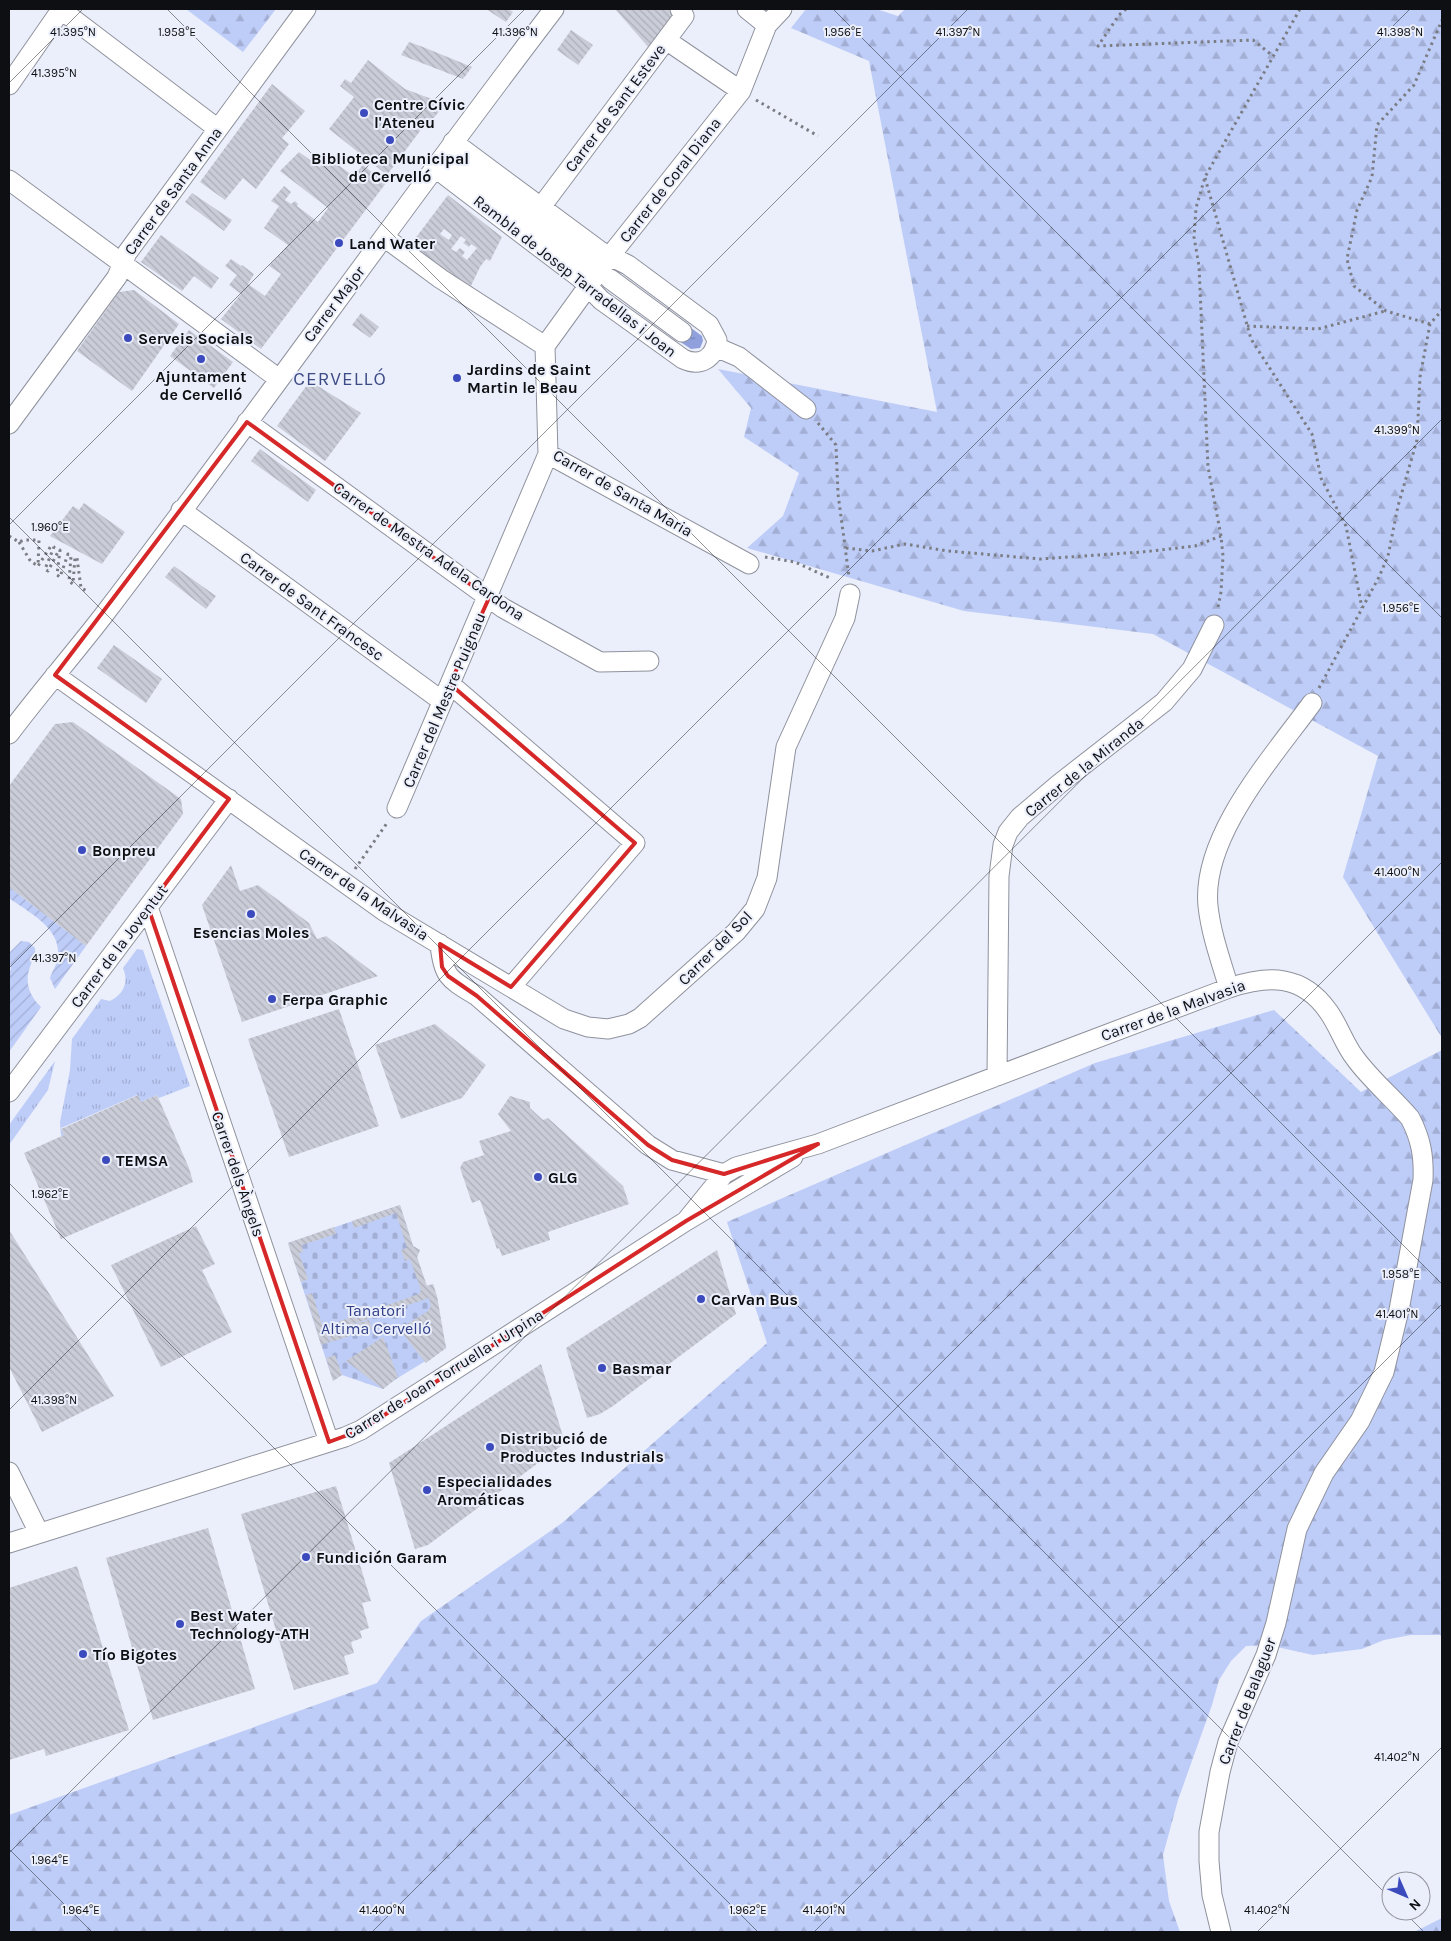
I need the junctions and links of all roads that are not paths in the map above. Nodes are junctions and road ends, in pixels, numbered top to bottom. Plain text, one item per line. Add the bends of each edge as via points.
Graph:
1 (61, 9) edge
2 (306, 9) edge
3 (554, 9) edge
4 (680, 9) edge
5 (747, 9) edge
6 (782, 9) edge
7 (767, 25) junction
8 (666, 40) junction
9 (9, 85) edge
10 (740, 91) junction
11 (218, 129) junction
12 (452, 142) junction
13 (459, 166) dead end
14 (434, 168) junction
15 (9, 180) edge
16 (541, 207) junction
17 (384, 237) junction
18 (122, 264) junction
19 (594, 267) junction
20 (613, 282) dead end
21 (682, 332) dead end
22 (545, 346) junction
23 (716, 347) junction
24 (279, 379) junction
25 (806, 409) road end
26 (247, 422) junction
27 (9, 424) edge
28 (548, 454) junction
29 (181, 510) junction
30 (749, 564) road end
31 (850, 594) road end
32 (489, 598) junction
33 (1214, 625) road end
34 (649, 661) dead end
35 (55, 675) junction
36 (446, 693) junction
37 (1312, 703) road end
38 (9, 734) edge
39 (228, 799) junction
40 (397, 808) road end
41 (148, 907) junction
42 (440, 944) junction
43 (511, 987) junction
44 (1229, 988) junction
45 (997, 1076) junction
46 (9, 1092) edge
47 (818, 1144) junction
48 (724, 1174) junction
49 (686, 1221) junction
50 (329, 1442) junction
51 (9, 1472) edge
52 (1296, 1529) joint
53 (39, 1533) junction
54 (9, 1543) edge
55 (1221, 1932) edge

1 - 9 street
1 - 11 street
2 - 11 street, Carrer de Santa Anna
3 - 12 street, Carrer Major
4 - 8 street, Carrer de Sant Esteve via 684,16
5 - 7 street
6 - 7 street, Carrer de Coral Diana
7 - 10 street, Carrer de Coral Diana
8 - 10 street
8 - 16 street, Carrer de Sant Esteve
10 - 19 street, Carrer de Coral Diana
11 - 18 street, Carrer de Santa Anna
12 - 14 street, Carrer Major
12 - 16 street, Rambla de Josep Tarradellas i Joan
13 - 19 street, Rambla de Josep Tarradellas i Joan
14 - 17 street, Carrer Major
14 - 19 street, Rambla de Josep Tarradellas i Joan
15 - 18 street
16 - 19 street, Rambla de Josep Tarradellas i Joan
17 - 22 street
17 - 24 street, Carrer Major
18 - 24 street
18 - 27 street, Carrer de Santa Anna via 117,277
19 - 22 street, Carrer de Coral Diana
19 - 23 street, Rambla de Josep Tarradellas i Joan via 628,265 709,325 716,335
19 - 23 street, Rambla de Josep Tarradellas i Joan via 601,300 683,359 700,363
20 - 21 street, Rambla de Josep Tarradellas i Joan
22 - 28 street, Carrer de Santa Maria
23 - 25 street via 739,357
24 - 26 street, Carrer Major
26 - 29 street, Carrer Major
26 - 32 street, Carrer de Mestra Adela Cardona
28 - 30 street, Carrer de Santa Maria
28 - 32 street, Carrer del Mestre Puignau
29 - 35 street, Carrer Major
29 - 36 street, Carrer de Sant Francesc
31 - 43 street, Carrer del Sol via 845,618 786,747 767,878 755,909 746,921 652,1010 619,1027 598,1029 579,1025
32 - 34 street, Carrer de Mestra Adela Cardona via 600,662
32 - 36 street, Carrer del Mestre Puignau
33 - 45 street, Carrer de la Miranda via 1192,669 1169,697 1059,784 1008,832 999,876
35 - 38 street, Carrer Major
35 - 39 street, Carrer de la Malvasia
36 - 40 street, Carrer del Mestre Puignau
36 - 43 street, Carrer de Sant Francesc via 635,843
37 - 44 street via 1242,801 1216,850 1208,905
39 - 41 street, Carrer de la Joventut
39 - 42 street, Carrer de la Malvasia via 384,911
41 - 46 street, Carrer de la Joventut
41 - 50 street, Carrer dels Àngels
42 - 43 street, Carrer del Sol
42 - 48 street, Carrer de la Malvasia via 442,967 448,976 477,996 648,1144 672,1160
44 - 45 street, Carrer de la Malvasia
44 - 52 street, Carrer de la Malvasia via 1263,979 1280,979 1318,998 1354,1057 1410,1118 1423,1153 1419,1203 1384,1372 1360,1421 1324,1473
45 - 47 street, Carrer de la Malvasia
47 - 48 street, Carrer de la Malvasia via 754,1161
47 - 49 street, Carrer de Joan Torruella i Urpina
48 - 49 street, Carrer de la Malvasia
49 - 50 street, Carrer de Joan Torruella i Urpina via 360,1430
50 - 53 street, Carrer de Joan Torruella i Urpina
51 - 53 street
52 - 55 street, Carrer de Balaguer via 1276,1623 1228,1742 1213,1803 1209,1861 1212,1895
53 - 54 street, Carrer de Joan Torruella i Urpina

